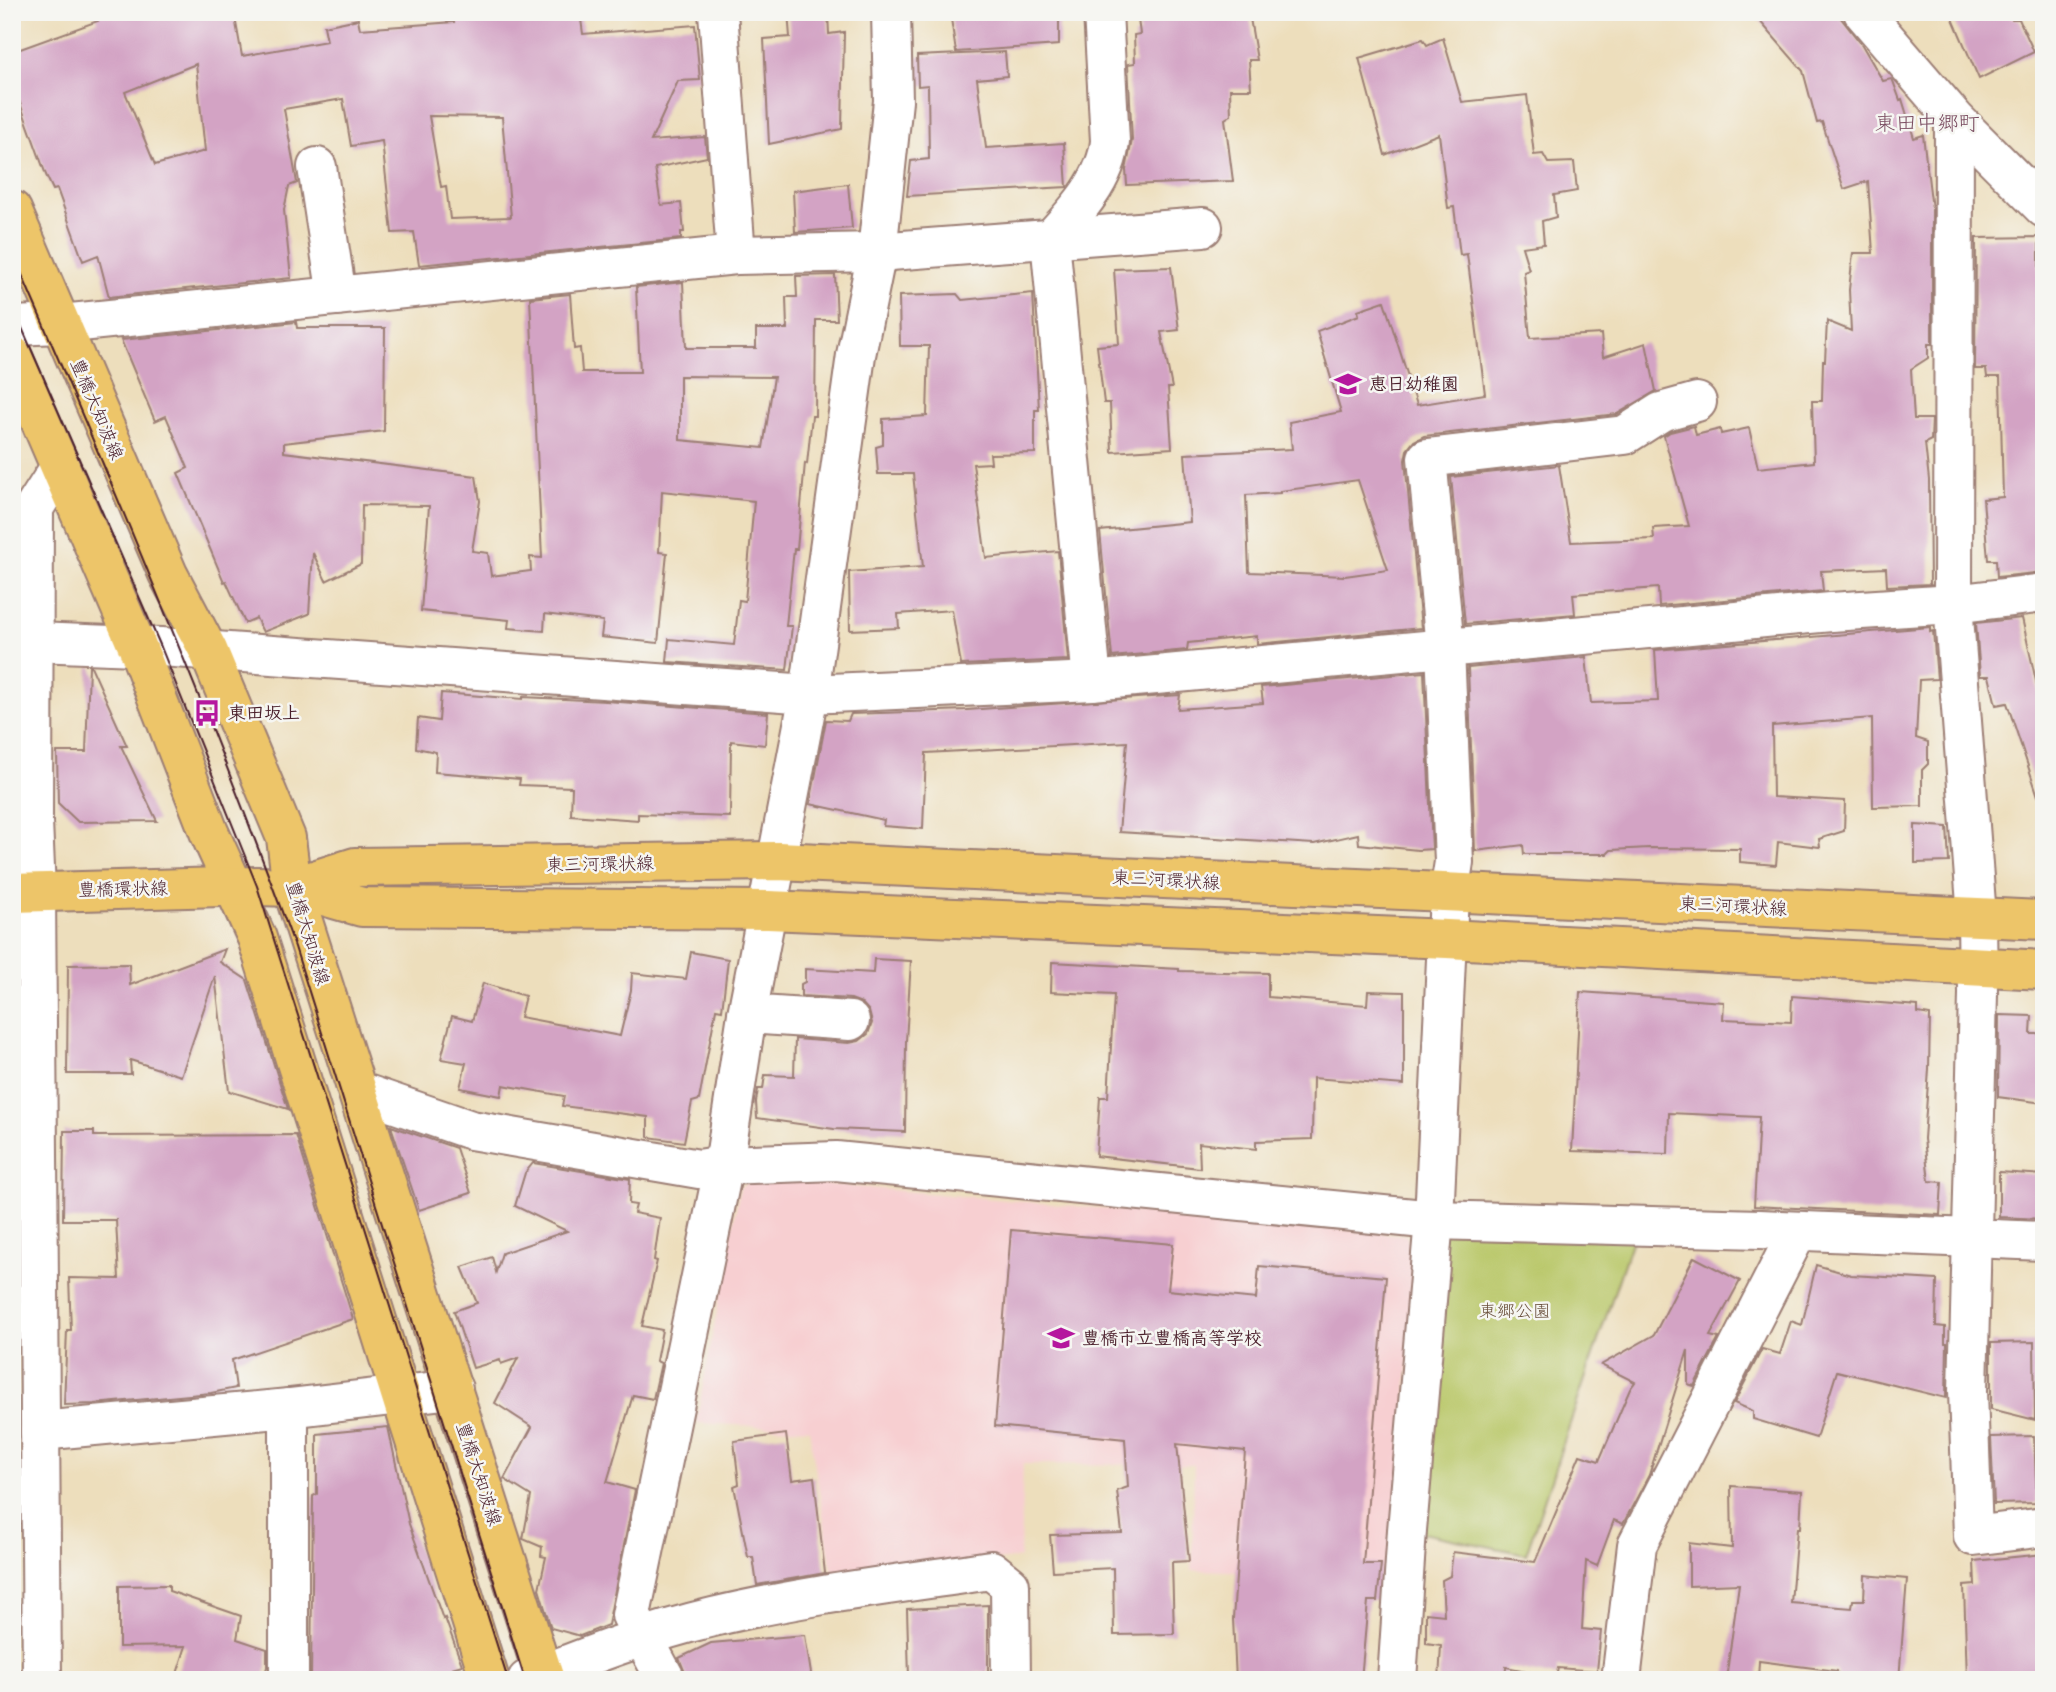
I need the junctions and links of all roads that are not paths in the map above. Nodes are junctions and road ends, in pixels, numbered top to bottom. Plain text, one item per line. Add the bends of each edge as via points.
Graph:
1 (718, 12) edge
2 (891, 12) edge
3 (1103, 12) edge
4 (1867, 13) edge
5 (1954, 118) junction
6 (317, 167) dead end
7 (2044, 208) edge
8 (12, 210) edge
9 (1203, 227) dead end
10 (1050, 240) junction
11 (877, 252) junction
12 (736, 255) junction
13 (337, 296) junction
14 (61, 324) junction
15 (12, 326) edge
16 (12, 355) edge
17 (1697, 402) dead end
18 (60, 467) junction
19 (2044, 593) edge
20 (1953, 604) junction
21 (35, 642) junction
22 (137, 646) junction
23 (1445, 648) junction
24 (208, 650) junction
25 (1092, 681) junction
26 (809, 694) junction
27 (778, 861) junction
28 (234, 887) junction
29 (292, 887) junction
30 (24, 892) edge
31 (1449, 894) junction
32 (768, 910) junction
33 (1977, 917) junction
34 (2044, 920) edge
35 (1447, 939) junction
36 (1977, 967) junction
37 (2044, 970) edge
38 (747, 1014) junction
39 (849, 1021) dead end
40 (358, 1091) junction
41 (724, 1165) junction
42 (26, 1179) edge
43 (1434, 1220) junction
44 (1798, 1231) junction
45 (1971, 1238) junction
46 (2044, 1241) edge
47 (453, 1389) junction
48 (401, 1396) junction
49 (289, 1408) junction
50 (40, 1431) junction
51 (2044, 1527) edge
52 (641, 1636) junction
53 (538, 1678) edge
54 (42, 1680) edge
55 (289, 1680) edge
56 (489, 1680) edge
57 (666, 1680) edge
58 (1011, 1680) edge
59 (1397, 1680) edge
60 (1621, 1680) edge

1 - 12 street
2 - 11 street via 892,101
3 - 10 street via 1109,156 1076,211
4 - 5 street
5 - 7 street
5 - 20 street
6 - 13 street
8 - 14 main road, 豊橋大知波線
9 - 10 street
10 - 11 street
10 - 25 street
11 - 12 street
11 - 26 street via 856,355
12 - 13 street
13 - 14 street
14 - 15 street
14 - 24 main road, 豊橋大知波線 via 168,574
16 - 18 main road
17 - 23 street via 1661,412 1625,435 1427,458
18 - 21 street via 34,508
18 - 22 main road
19 - 20 street
20 - 23 street
20 - 33 street
21 - 22 street
21 - 30 street via 33,821
22 - 24 street
22 - 28 main road
23 - 25 street
23 - 31 street via 1454,862
24 - 26 street
24 - 29 main road, 豊橋大知波線 via 286,838
25 - 26 street
26 - 27 street
27 - 29 main road, 東三河環状線 via 355,867
27 - 31 main road, 東三河環状線
27 - 32 street
28 - 29 main road, 東三河環状線
28 - 30 main road, 豊橋環状線
28 - 48 main road via 257,938
29 - 32 main road, 東三河環状線 via 362,907
29 - 40 main road, 豊橋大知波線
30 - 42 street
31 - 33 main road, 東三河環状線
31 - 35 street
32 - 35 main road, 東三河環状線
32 - 38 street
33 - 34 main road, 東三河環状線
33 - 36 street
35 - 36 main road, 東三河環状線
35 - 43 street
36 - 37 main road, 東三河環状線
36 - 45 street
38 - 39 street
38 - 41 street
40 - 41 street via 471,1130 699,1169
40 - 47 main road, 豊橋大知波線
41 - 43 street via 836,1161
41 - 52 street via 631,1615
42 - 50 street
43 - 44 street
43 - 59 street
44 - 45 street
44 - 60 street via 1637,1545
45 - 46 street
45 - 51 street via 1968,1391 1973,1536
47 - 48 street
47 - 53 main road, 豊橋大知波線
48 - 49 street
48 - 56 main road
49 - 50 street
49 - 55 street
50 - 54 street
52 - 53 street
52 - 57 street
52 - 58 street via 741,1611 991,1570 1010,1585

